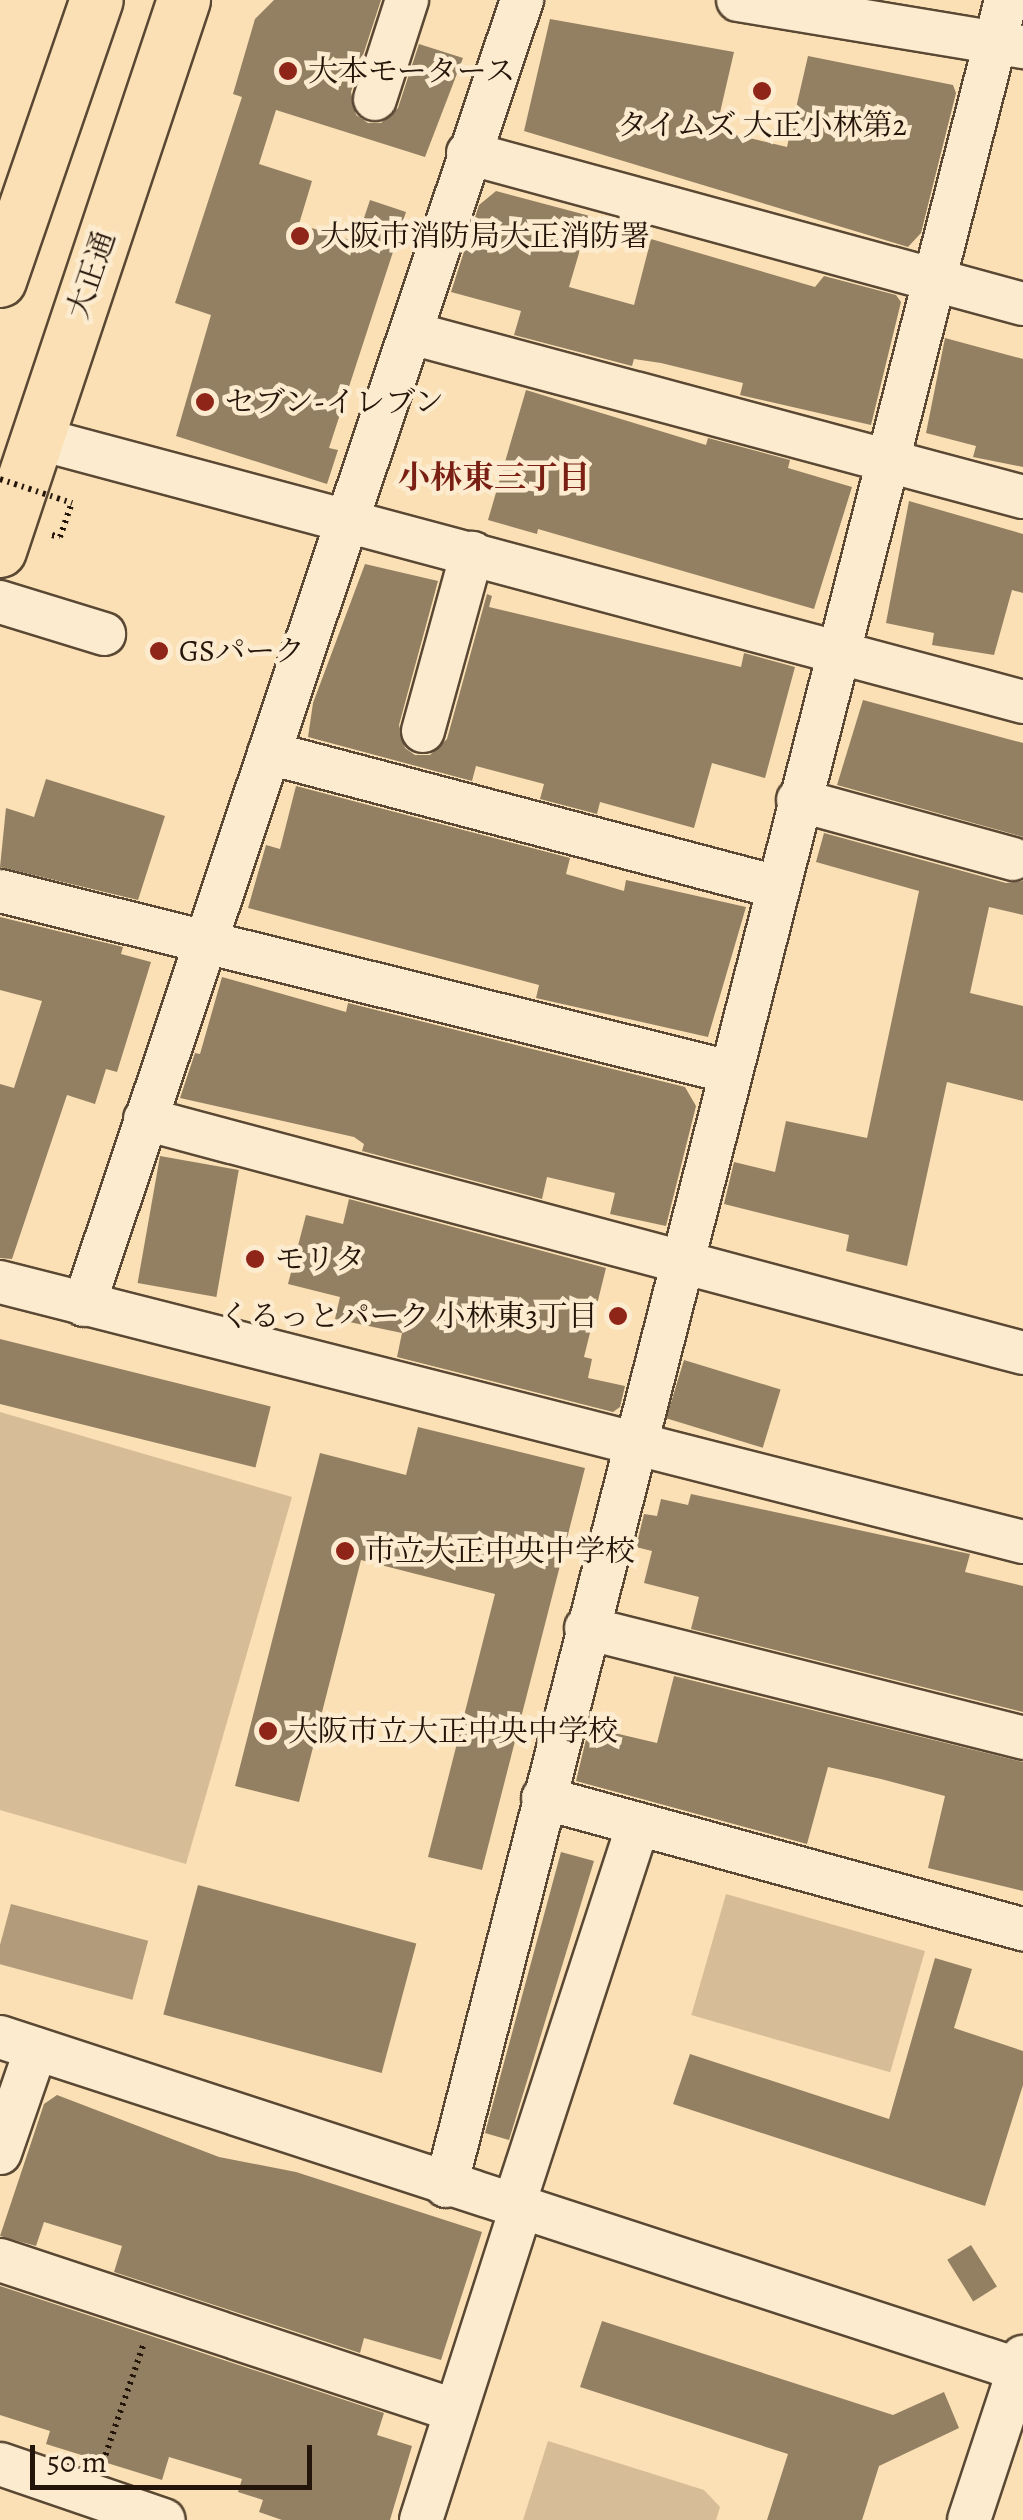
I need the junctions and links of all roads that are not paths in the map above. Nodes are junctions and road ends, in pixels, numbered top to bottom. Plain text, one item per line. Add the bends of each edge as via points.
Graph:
1 (97, 0) edge
2 (184, 0) edge
3 (406, 0) edge
4 (522, 0) edge
5 (738, 0) edge
6 (1006, 0) edge
7 (1010, 45) edge
8 (374, 99) dead end
9 (468, 153) junction
10 (11, 211) edge
11 (0, 281) edge
12 (934, 281) junction
13 (1023, 304) edge
14 (411, 333) junction
15 (36, 438) junction
16 (887, 461) junction
17 (1023, 497) edge
18 (349, 519) junction
19 (0, 551) edge
20 (472, 553) junction
21 (0, 602) edge
22 (104, 634) dead end
23 (836, 653) junction
24 (1023, 702) edge
25 (423, 731) dead end
26 (270, 753) junction
27 (798, 800) junction
28 (1013, 858) dead end
29 (777, 887) junction
30 (0, 891) edge
31 (206, 940) junction
32 (730, 1072) junction
33 (145, 1119) junction
34 (681, 1264) junction
35 (0, 1282) edge
36 (84, 1305) junction
37 (1023, 1353) edge
38 (636, 1441) junction
39 (1023, 1542) edge
40 (586, 1628) junction
41 (1023, 1738) edge
42 (543, 1798) junction
43 (638, 1824) junction
44 (1023, 1929) edge
45 (18, 2043) edge
46 (0, 2154) edge
47 (446, 2186) junction
48 (521, 2209) junction
49 (0, 2260) edge
50 (1022, 2366) edge
51 (456, 2412) junction
52 (4, 2478) edge
53 (128, 2511) edge
54 (421, 2520) edge
55 (969, 2520) edge

1 - 10 main road
2 - 15 main road, 大正通
3 - 8 street
4 - 9 street
5 - 7 street
6 - 7 street
7 - 12 street
9 - 12 street
9 - 14 street
10 - 11 main road
12 - 13 street
12 - 16 street
14 - 16 street
14 - 18 street
15 - 18 street
15 - 19 main road, 大正通
16 - 17 street
16 - 23 street
18 - 20 street
18 - 26 street
20 - 23 street
20 - 25 street
21 - 22 street
23 - 24 street
23 - 27 street
26 - 29 street
26 - 31 street
27 - 28 street
27 - 29 street
29 - 32 street
30 - 31 street
31 - 32 street
31 - 33 street
32 - 34 street
33 - 34 street
33 - 36 street
34 - 37 street
34 - 38 street
35 - 36 street
36 - 38 street
38 - 39 street
38 - 40 street
40 - 41 street
40 - 42 street
42 - 43 street
42 - 47 street
43 - 44 street
43 - 48 street via 518,2192
45 - 46 street
45 - 47 street
47 - 48 street
48 - 50 street
48 - 51 street
49 - 51 street
50 - 55 street
51 - 54 street
52 - 53 street

